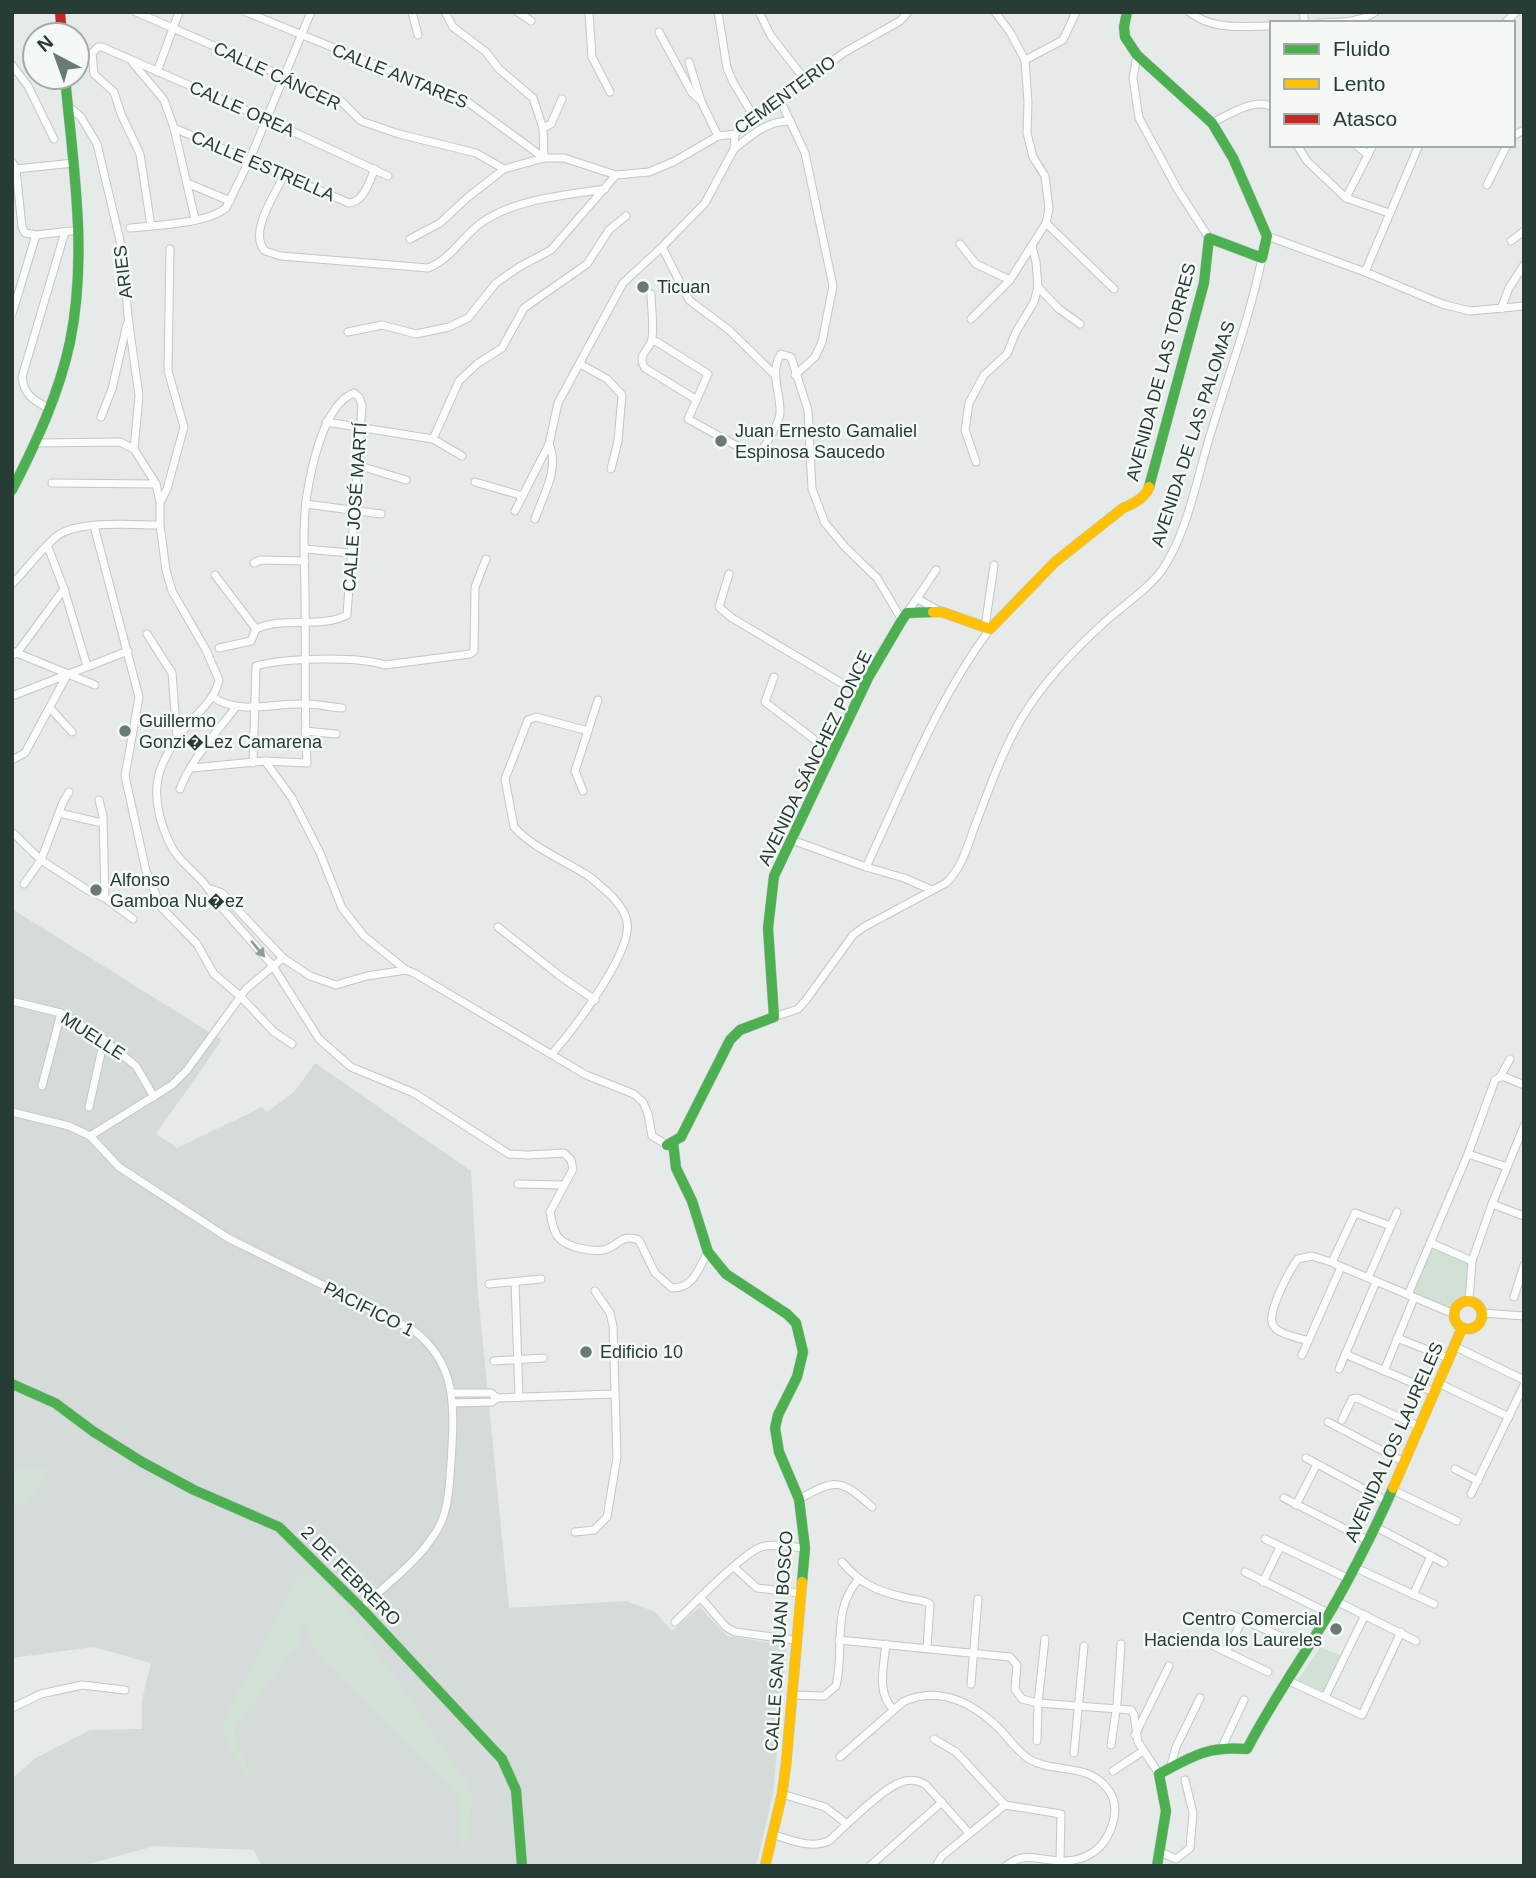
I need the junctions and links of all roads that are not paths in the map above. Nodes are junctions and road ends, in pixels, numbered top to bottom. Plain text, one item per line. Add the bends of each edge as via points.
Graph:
1 (136, 12) edge
2 (179, 12) edge
3 (247, 12) edge
4 (412, 12) edge
5 (446, 12) edge
6 (519, 12) edge
7 (589, 12) edge
8 (718, 12) edge
9 (759, 12) edge
10 (908, 12) edge
11 (995, 12) edge
12 (1076, 12) edge
13 (1127, 12) edge
14 (1189, 12) edge
15 (1375, 12) edge
16 (310, 13) edge
17 (531, 21) dead end
18 (1350, 21) edge
19 (1270, 26) edge
20 (172, 29) junction
21 (659, 32) dead end
22 (418, 35) dead end
23 (302, 36) junction
24 (1137, 55) junction
25 (130, 60) junction
26 (1025, 60) junction
27 (689, 62) dead end
28 (12, 65) edge
29 (157, 72) junction
30 (284, 76) junction
31 (806, 81) junction
32 (66, 91) edge
33 (610, 92) dead end
34 (562, 99) dead end
35 (780, 100) junction
36 (701, 101) junction
37 (68, 106) junction
38 (1270, 106) edge
39 (754, 117) junction
40 (266, 119) junction
41 (790, 121) junction
42 (1212, 123) junction
43 (174, 128) junction
44 (543, 128) junction
45 (735, 134) junction
46 (718, 136) junction
47 (54, 139) dead end
48 (1298, 147) edge
49 (1358, 147) edge
50 (1372, 147) edge
51 (1418, 147) edge
52 (1506, 147) edge
53 (734, 149) junction
54 (1368, 155) junction
55 (544, 158) junction
56 (249, 162) junction
57 (74, 163) junction
58 (14, 166) edge
59 (375, 169) junction
60 (504, 169) junction
61 (284, 175) junction
62 (388, 176) dead end
63 (616, 176) junction
64 (187, 183) junction
65 (1487, 185) dead end
66 (605, 189) junction
67 (1346, 198) junction
68 (230, 201) junction
69 (1389, 213) junction
70 (626, 216) dead end
71 (195, 219) junction
72 (1046, 223) junction
73 (151, 226) junction
74 (130, 228) dead end
75 (79, 230) junction
76 (1524, 231) edge
77 (65, 232) junction
78 (36, 235) junction
79 (1267, 236) junction
80 (1209, 238) junction
81 (410, 239) dead end
82 (1511, 241) dead end
83 (960, 244) dead end
84 (1032, 246) junction
85 (662, 247) junction
86 (170, 248) dead end
87 (1262, 258) junction
88 (1524, 265) edge
89 (1365, 272) junction
90 (1524, 279) edge
91 (1010, 280) junction
92 (1038, 287) junction
93 (1510, 288) junction
94 (1114, 289) dead end
95 (651, 294) dead end
96 (1524, 306) edge
97 (1501, 309) junction
98 (12, 314) edge
99 (128, 317) junction
100 (971, 319) dead end
101 (1080, 324) dead end
102 (348, 332) dead end
103 (652, 341) junction
104 (580, 365) junction
105 (795, 374) junction
106 (776, 376) junction
107 (697, 400) junction
108 (50, 409) junction
109 (101, 417) dead end
110 (327, 422) junction
111 (361, 428) junction
112 (433, 439) junction
113 (36, 443) junction
114 (549, 444) junction
115 (134, 450) junction
116 (462, 456) dead end
117 (976, 462) dead end
118 (357, 464) junction
119 (611, 469) dead end
120 (406, 480) dead end
121 (475, 482) dead end
122 (52, 483) dead end
123 (156, 484) junction
124 (12, 490) edge
125 (523, 496) junction
126 (160, 502) junction
127 (306, 503) junction
128 (354, 510) junction
129 (515, 511) dead end
130 (381, 514) dead end
131 (535, 519) dead end
132 (160, 525) junction
133 (94, 526) junction
134 (48, 547) junction
135 (305, 549) junction
136 (350, 553) junction
137 (485, 559) dead end
138 (305, 561) junction
139 (254, 563) dead end
140 (994, 565) dead end
141 (936, 570) dead end
142 (729, 574) dead end
143 (215, 575) dead end
144 (12, 584) edge
145 (64, 589) junction
146 (918, 599) junction
147 (940, 612) junction
148 (905, 617) junction
149 (306, 622) junction
150 (988, 628) junction
151 (256, 629) junction
152 (147, 634) dead end
153 (219, 648) dead end
154 (128, 651) junction
155 (14, 653) edge
156 (304, 661) junction
157 (87, 666) junction
158 (67, 674) junction
159 (774, 677) dead end
160 (95, 685) dead end
161 (860, 694) junction
162 (12, 696) edge
163 (213, 697) junction
164 (598, 700) dead end
165 (305, 704) junction
166 (255, 706) junction
167 (236, 707) junction
168 (50, 708) junction
169 (342, 708) dead end
170 (305, 731) junction
171 (588, 731) junction
172 (72, 733) dead end
173 (335, 734) dead end
174 (177, 738) junction
175 (832, 753) junction
176 (12, 760) edge
177 (265, 761) junction
178 (253, 763) junction
179 (192, 768) junction
180 (180, 789) dead end
181 (583, 791) dead end
182 (69, 792) dead end
183 (99, 800) dead end
184 (59, 813) junction
185 (102, 823) junction
186 (12, 832) edge
187 (792, 840) junction
188 (41, 860) junction
189 (866, 867) junction
190 (24, 884) dead end
191 (211, 889) junction
192 (932, 890) junction
193 (105, 898) junction
194 (133, 919) dead end
195 (498, 927) dead end
196 (284, 958) junction
197 (273, 966) junction
198 (406, 970) junction
199 (240, 996) junction
200 (595, 1000) junction
201 (12, 1001) edge
202 (61, 1013) junction
203 (774, 1017) junction
204 (104, 1040) junction
205 (292, 1044) dead end
206 (552, 1054) junction
207 (1510, 1059) dead end
208 (1500, 1077) junction
209 (1524, 1085) edge
210 (42, 1086) dead end
211 (154, 1097) junction
212 (89, 1107) dead end
213 (12, 1112) edge
214 (1524, 1126) edge
215 (89, 1136) junction
216 (670, 1143) junction
217 (1468, 1154) junction
218 (1507, 1167) junction
219 (518, 1184) dead end
220 (564, 1185) junction
221 (1492, 1204) junction
222 (1397, 1212) dead end
223 (1524, 1216) edge
224 (1391, 1226) junction
225 (1431, 1243) junction
226 (708, 1252) junction
227 (1472, 1261) junction
228 (1336, 1264) junction
229 (1524, 1265) edge
230 (1367, 1278) junction
231 (541, 1279) dead end
232 (515, 1282) junction
233 (1376, 1282) junction
234 (489, 1284) dead end
235 (595, 1291) dead end
236 (1411, 1297) junction
237 (1514, 1297) dead end
238 (1469, 1301) junction
239 (1482, 1313) junction
240 (1454, 1314) junction
241 (1524, 1316) edge
242 (1462, 1328) junction
243 (1397, 1338) junction
244 (1308, 1341) junction
245 (1454, 1346) junction
246 (1345, 1354) junction
247 (1302, 1355) dead end
248 (543, 1358) dead end
249 (1448, 1358) junction
250 (518, 1359) junction
251 (494, 1361) dead end
252 (1339, 1369) dead end
253 (1384, 1371) junction
254 (1524, 1380) edge
255 (12, 1384) edge
256 (1524, 1385) edge
257 (1436, 1388) junction
258 (484, 1392) junction
259 (452, 1393) junction
260 (614, 1394) junction
261 (519, 1397) junction
262 (497, 1398) junction
263 (485, 1402) junction
264 (453, 1403) junction
265 (1509, 1417) junction
266 (1342, 1420) dead end
267 (1328, 1422) dead end
268 (1420, 1427) junction
269 (1306, 1458) dead end
270 (1404, 1462) junction
271 (1317, 1464) junction
272 (1455, 1469) dead end
273 (1478, 1481) junction
274 (1393, 1490) junction
275 (1471, 1494) dead end
276 (1284, 1498) dead end
277 (799, 1499) junction
278 (1388, 1502) junction
279 (1296, 1505) junction
280 (872, 1507) dead end
281 (1457, 1521) dead end
282 (1376, 1527) junction
283 (575, 1532) dead end
284 (1265, 1539) dead end
285 (1369, 1541) junction
286 (1280, 1547) junction
287 (804, 1548) junction
288 (1431, 1556) junction
289 (842, 1562) dead end
290 (1444, 1563) dead end
291 (734, 1567) junction
292 (1354, 1567) junction
293 (1245, 1572) dead end
294 (1347, 1578) junction
295 (858, 1580) junction
296 (1263, 1582) junction
297 (800, 1592) junction
298 (1413, 1594) junction
299 (701, 1598) junction
300 (978, 1599) dead end
301 (1336, 1601) junction
302 (1434, 1604) dead end
303 (361, 1608) junction
304 (1230, 1614) dead end
305 (1328, 1614) junction
306 (1365, 1615) junction
307 (1243, 1619) junction
308 (675, 1622) dead end
309 (1401, 1632) junction
310 (1045, 1639) dead end
311 (795, 1640) junction
312 (839, 1640) junction
313 (1416, 1641) dead end
314 (886, 1644) junction
315 (1122, 1644) dead end
316 (1212, 1644) dead end
317 (1084, 1646) dead end
318 (927, 1647) junction
319 (1307, 1648) junction
320 (972, 1652) junction
321 (1226, 1652) junction
322 (1169, 1665) dead end
323 (1268, 1672) dead end
324 (1287, 1680) junction
325 (971, 1684) dead end
326 (125, 1690) dead end
327 (791, 1695) junction
328 (1325, 1697) junction
329 (1200, 1698) dead end
330 (1244, 1700) dead end
331 (1038, 1703) junction
332 (1078, 1705) junction
333 (12, 1708) edge
334 (893, 1709) junction
335 (1116, 1709) junction
336 (1135, 1736) junction
337 (933, 1739) dead end
338 (1037, 1741) dead end
339 (1111, 1745) dead end
340 (1222, 1747) junction
341 (1143, 1751) junction
342 (1074, 1753) dead end
343 (840, 1757) dead end
344 (1170, 1769) junction
345 (1113, 1771) dead end
346 (1158, 1774) junction
347 (1185, 1780) dead end
348 (782, 1794) junction
349 (942, 1802) junction
350 (1005, 1805) junction
351 (847, 1824) junction
352 (969, 1833) junction
353 (774, 1835) junction
354 (1158, 1851) junction
355 (1060, 1860) junction
356 (875, 1864) edge
357 (522, 1866) edge
358 (765, 1866) edge
359 (936, 1866) edge
360 (1006, 1866) edge
361 (1148, 1866) edge
362 (1157, 1866) edge

1 - 20 street, CALLE CÁNCER
2 - 20 street
3 - 23 street, CALLE ANTARES
4 - 22 street
5 - 44 street via 453,27 486,51 499,69 533,97
6 - 17 street
7 - 33 street via 592,57
8 - 39 street via 727,68
9 - 31 street via 771,36
10 - 31 street, CEMENTERIO
11 - 26 street
12 - 26 street via 1063,40
13 - 24 street via 1125,37
14 - 19 street via 1225,28
15 - 18 street
16 - 23 street
20 - 29 street
20 - 30 street, CALLE CÁNCER
21 - 36 street via 692,93
23 - 30 street
23 - 55 street, CALLE ANTARES via 469,103
24 - 42 street
24 - 80 street via 1133,78 1139,118
25 - 29 street, CALLE OREA
25 - 43 street via 164,100
25 - 73 street, CALLE OREA via 102,47 94,49 91,58 94,74 114,92 140,154
26 - 72 street via 1027,133 1033,157 1045,176
27 - 36 street
28 - 47 street via 28,86
29 - 40 street, CALLE OREA
30 - 40 street
30 - 60 street, CALLE CÁNCER via 342,102 361,121 475,153
31 - 35 street, CEMENTERIO
32 - 37 street
34 - 44 street via 551,124
35 - 39 street, CEMENTERIO
35 - 41 street
36 - 46 street
37 - 57 street
37 - 99 street, ARIES via 81,117 97,144 124,253
38 - 42 street via 1255,104
39 - 45 street, CEMENTERIO
40 - 56 street
40 - 59 street, CALLE OREA
41 - 53 street via 766,124
41 - 105 street via 805,153 833,286 822,342 815,357
42 - 79 street via 1233,158
43 - 56 street, CALLE ESTRELLA
43 - 64 street
44 - 55 street
45 - 46 street, CEMENTERIO
45 - 53 street
46 - 63 street, CEMENTERIO via 649,172
48 - 67 street
49 - 54 street
50 - 54 street
51 - 69 street
52 - 65 street
53 - 85 street via 705,203
54 - 67 street
55 - 60 street
55 - 63 street via 564,158
56 - 61 street, CALLE ESTRELLA
56 - 68 street
57 - 58 street
57 - 75 street
58 - 78 street via 22,227 25,233
59 - 61 street, CALLE ESTRELLA via 361,197 349,203
59 - 62 street, CALLE OREA
60 - 81 street via 440,223
61 - 66 street via 261,225 260,242 265,251 428,268 439,264 483,222 519,204
63 - 66 street
64 - 68 street
64 - 71 street
66 - 102 street via 551,250 496,283 468,318 416,334 382,325
67 - 69 street
68 - 71 street via 220,212
69 - 89 street
70 - 112 street via 609,230 587,264 524,309 502,348 458,381
71 - 73 street
72 - 84 street
72 - 94 street
73 - 74 street
75 - 77 street
75 - 108 street via 74,321
76 - 82 street
77 - 78 street
77 - 108 street via 22,377 29,397
78 - 98 street
79 - 87 street, AVENIDA DE LAS PALOMAS
79 - 89 street
80 - 87 street
80 - 150 street, AVENIDA DE LAS TORRES via 1204,283 1148,491 1055,562
83 - 91 street via 976,264
84 - 91 street
84 - 92 street
85 - 104 street via 623,283
85 - 106 street via 689,300 729,330
86 - 126 street via 168,371 184,427
87 - 192 street, AVENIDA DE LAS PALOMAS via 1250,311 1174,550 1153,581 1083,643 1028,707 958,870
88 - 93 street
89 - 97 street via 1442,304 1471,311
90 - 93 street
91 - 100 street
92 - 101 street
92 - 117 street via 1007,354 984,375 972,395 965,430
93 - 97 street
95 - 103 street
96 - 97 street
99 - 109 street
99 - 115 street, ARIES via 139,396
103 - 107 street via 642,363
103 - 107 street via 706,372
104 - 114 street via 558,403
104 - 119 street via 607,379 622,394
105 - 106 street via 791,357 781,354
105 - 148 street via 808,410 812,489 825,523 877,578
106 - 107 street via 780,416 757,457 688,419
108 - 113 street
110 - 111 street
110 - 111 street, CALLE JOSÉ MARTÍ via 354,393 362,405
110 - 127 street
111 - 112 street
111 - 118 street, CALLE JOSÉ MARTÍ
112 - 116 street
113 - 115 street via 120,442
113 - 124 street
114 - 125 street
114 - 131 street via 554,466
115 - 123 street
118 - 120 street
118 - 128 street, CALLE JOSÉ MARTÍ
121 - 125 street
122 - 123 street
123 - 126 street
125 - 129 street
126 - 132 street
127 - 128 street
127 - 135 street
128 - 130 street
128 - 136 street, CALLE JOSÉ MARTÍ
132 - 133 street
132 - 163 street via 172,591 219,680
133 - 134 street via 69,530
133 - 154 street
134 - 144 street
134 - 145 street
135 - 136 street
135 - 138 street
136 - 149 street, CALLE JOSÉ MARTÍ via 347,615
137 - 156 street via 475,587 474,651 470,654 385,665
138 - 139 street
138 - 149 street
140 - 150 street
141 - 146 street, AVENIDA SÁNCHEZ PONCE
142 - 161 street via 719,607
143 - 151 street
145 - 155 street
145 - 157 street
146 - 147 street
146 - 148 street, AVENIDA SÁNCHEZ PONCE
147 - 148 street
147 - 150 street
148 - 161 street, AVENIDA SÁNCHEZ PONCE
149 - 151 street, CALLE JOSÉ MARTÍ via 271,623
149 - 156 street
150 - 189 street, AVENIDA DE LAS TORRES via 938,713
151 - 153 street via 251,641
152 - 174 street via 172,673
154 - 157 street
154 - 199 street via 139,697 125,776 146,871 161,907 197,944 215,974
155 - 158 street
156 - 165 street
156 - 166 street via 256,666
157 - 158 street
158 - 160 street
158 - 162 street
158 - 168 street
159 - 175 street via 765,702
161 - 175 street, AVENIDA SÁNCHEZ PONCE
163 - 167 street
163 - 174 street
164 - 171 street
165 - 166 street
165 - 169 street
165 - 170 street
166 - 167 street
166 - 178 street
167 - 179 street
168 - 172 street
168 - 176 street via 25,753
170 - 173 street
170 - 177 street via 307,763
171 - 181 street via 575,771
171 - 200 street via 528,720 505,779 514,827 591,878 625,915 625,938
174 - 191 street via 156,780 164,828 170,845
175 - 187 street, AVENIDA SÁNCHEZ PONCE
177 - 178 street
177 - 198 street via 292,798 342,908 364,936
178 - 179 street
179 - 180 street
182 - 184 street
183 - 185 street
184 - 185 street
184 - 188 street
185 - 193 street
186 - 188 street
187 - 189 street
187 - 203 street, AVENIDA SÁNCHEZ PONCE via 769,897
188 - 190 street
188 - 193 street
189 - 192 street
191 - 196 street via 222,893
191 -> 197 street via 215,900
192 - 203 street, AVENIDA DE LAS PALOMAS via 853,935 798,1009
193 - 194 street
195 - 200 street
196 - 197 street
196 - 198 street via 310,976 336,985
197 - 199 street
197 - 220 street via 319,1039 351,1067 414,1093 509,1154 564,1153 572,1160 573,1169
198 - 206 street
199 - 205 street
199 - 211 street via 187,1070
200 - 206 street
201 - 202 street, MUELLE
202 - 204 street, MUELLE
202 - 210 street
203 - 216 street, AVENIDA DE LAS PALOMAS via 740,1030 730,1041 681,1137
204 - 211 street, MUELLE via 136,1066
204 - 212 street
206 - 216 street via 586,1075 634,1094 643,1102 653,1136
207 - 208 street
208 - 209 street
208 - 217 street
211 - 215 street
213 - 215 street via 69,1126
214 - 218 street
215 - 259 street, PACIFICO 1 via 120,1167 228,1238 413,1329 435,1350
216 - 226 street, CALLE SAN JUAN BOSCO
217 - 218 street
217 - 225 street
218 - 221 street
219 - 220 street
220 - 226 street via 550,1212 561,1240 582,1249 602,1250 623,1238 639,1240 655,1273 672,1288 692,1281
221 - 223 street
221 - 227 street
222 - 224 street
224 - 228 street via 1355,1213
224 - 230 street
225 - 227 street
225 - 236 street
226 - 277 street, CALLE SAN JUAN BOSCO via 726,1274 796,1323 803,1352 775,1428 779,1452
227 - 238 street
228 - 230 street
228 - 244 street
228 - 244 street via 1312,1256 1298,1259 1275,1304 1271,1319 1277,1330
229 - 237 street
230 - 233 street
231 - 232 street
232 - 234 street
232 - 250 street
233 - 236 street
233 - 246 street
235 - 260 street via 610,1312 613,1326
236 - 240 street
236 - 243 street
238 - 239 street via 1478,1304
238 - 240 street via 1459,1304
239 - 241 street
239 - 242 street via 1472,1329
240 - 242 street
242 - 245 street, AVENIDA LOS LAURELES
243 - 249 street
243 - 253 street
244 - 247 street
245 - 249 street, AVENIDA LOS LAURELES
245 - 254 street
246 - 252 street
246 - 253 street
248 - 250 street
249 - 257 street, AVENIDA LOS LAURELES
250 - 251 street
250 - 261 street
253 - 257 street
255 - 303 street, 2 DE FEBRERO via 55,1403 94,1432 194,1490 281,1529
256 - 265 street
257 - 265 street
257 - 268 street, AVENIDA LOS LAURELES
258 - 259 street
258 - 262 street
258 - 263 street
259 - 264 street, PACIFICO 1
260 - 261 street
260 - 283 street via 617,1457 607,1517 594,1530
261 - 262 street
262 - 263 street
263 - 264 street
264 - 303 street, PACIFICO 1 via 445,1514 425,1547
265 - 273 street
266 - 268 street via 1352,1399 1357,1398
267 - 270 street
268 - 270 street, AVENIDA LOS LAURELES
269 - 271 street
270 - 274 street, AVENIDA LOS LAURELES
271 - 278 street
271 - 279 street
272 - 273 street
273 - 275 street
274 - 278 street, AVENIDA LOS LAURELES
274 - 281 street
276 - 279 street
277 - 280 street via 821,1487 842,1484
277 - 287 street, CALLE SAN JUAN BOSCO
278 - 282 street, AVENIDA LOS LAURELES
279 - 285 street
282 - 285 street, AVENIDA LOS LAURELES
282 - 288 street
284 - 286 street
285 - 292 street, AVENIDA LOS LAURELES
286 - 294 street
286 - 296 street
287 - 291 street via 760,1547
287 - 297 street, CALLE SAN JUAN BOSCO
288 - 290 street
288 - 298 street
289 - 295 street
291 - 297 street via 758,1588
291 - 299 street
292 - 294 street, AVENIDA LOS LAURELES
292 - 298 street
293 - 296 street
294 - 301 street, AVENIDA LOS LAURELES
295 - 312 street via 848,1592
295 - 318 street via 891,1594 927,1601 931,1608
296 - 305 street
297 - 311 street, CALLE SAN JUAN BOSCO
298 - 302 street
299 - 308 street
299 - 311 street via 735,1632
300 - 320 street
301 - 305 street, AVENIDA LOS LAURELES
301 - 306 street
303 - 357 street, 2 DE FEBRERO via 502,1759 516,1790
304 - 307 street
305 - 319 street, AVENIDA LOS LAURELES
306 - 309 street
306 - 328 street
307 - 319 street
307 - 321 street
309 - 313 street
309 - 328 street via 1362,1715
310 - 331 street
311 - 327 street, CALLE SAN JUAN BOSCO
312 - 314 street
312 - 327 street via 837,1679 831,1693
314 - 318 street
314 - 334 street via 882,1690
315 - 335 street
316 - 321 street
317 - 332 street
318 - 320 street
319 - 324 street, AVENIDA LOS LAURELES
320 - 325 street
320 - 331 street via 1010,1657 1017,1665 1017,1695
321 - 323 street
322 - 336 street
324 - 328 street
324 - 340 street, AVENIDA LOS LAURELES via 1247,1749
326 - 333 street via 82,1685 41,1694
327 - 348 street, CALLE SAN JUAN BOSCO
329 - 344 street
330 - 340 street
331 - 332 street
331 - 338 street
332 - 335 street
332 - 342 street
334 - 343 street
334 - 355 street via 912,1698 937,1693 960,1700 992,1721 1023,1755 1039,1764 1084,1770 1099,1779 1114,1803 1109,1832 1101,1847 1088,1856
335 - 336 street via 1133,1712
335 - 339 street
336 - 341 street
337 - 350 street via 956,1752
340 - 344 street
341 - 345 street
341 - 346 street
344 - 346 street
346 - 354 street via 1167,1810
347 - 354 street via 1193,1813 1190,1848 1176,1859
348 - 351 street via 825,1807
348 - 353 street, CALLE SAN JUAN BOSCO
349 - 351 street via 926,1785 908,1781 890,1788
349 - 352 street
349 - 356 street
350 - 352 street
350 - 355 street via 1061,1814
351 - 353 street via 820,1844
352 - 359 street
353 - 358 street, CALLE SAN JUAN BOSCO
354 - 361 street
354 - 362 street
355 - 360 street via 1025,1856

